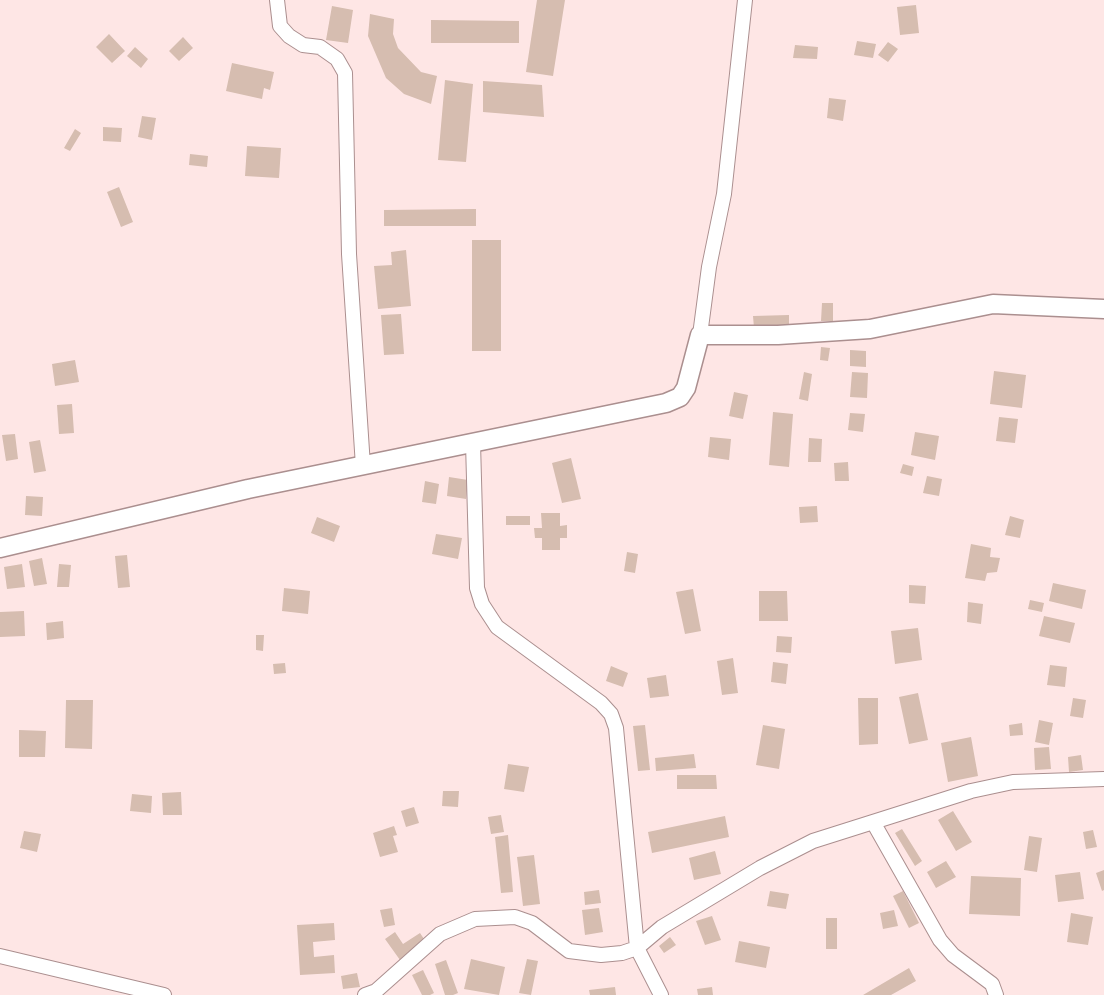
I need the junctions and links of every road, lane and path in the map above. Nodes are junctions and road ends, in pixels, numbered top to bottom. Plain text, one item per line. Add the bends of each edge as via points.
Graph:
1 (278, 0) edge
2 (745, 0) edge
3 (1104, 309) edge
4 (700, 334) junction
5 (473, 443) junction
6 (363, 466) junction
7 (0, 548) edge
8 (1104, 779) edge
9 (873, 822) junction
10 (637, 948) junction
11 (0, 956) edge
12 (164, 995) edge
13 (365, 995) edge
14 (661, 995) edge
15 (996, 995) edge

1 - 6 street via 284,31 303,45 320,47 337,58 345,73 349,254
2 - 4 street via 723,195
3 - 4 street via 993,304 870,329 778,335
4 - 5 street via 680,397
5 - 6 street
5 - 10 street via 477,588 482,604 497,627 601,703 616,728
6 - 7 street
8 - 9 street via 1013,782
9 - 10 street via 813,841 760,868 662,927
9 - 15 street via 940,940 953,955 992,984
10 - 13 street via 600,955 569,951 532,923 515,917 475,919 440,934 376,991
10 - 14 street
11 - 12 street

